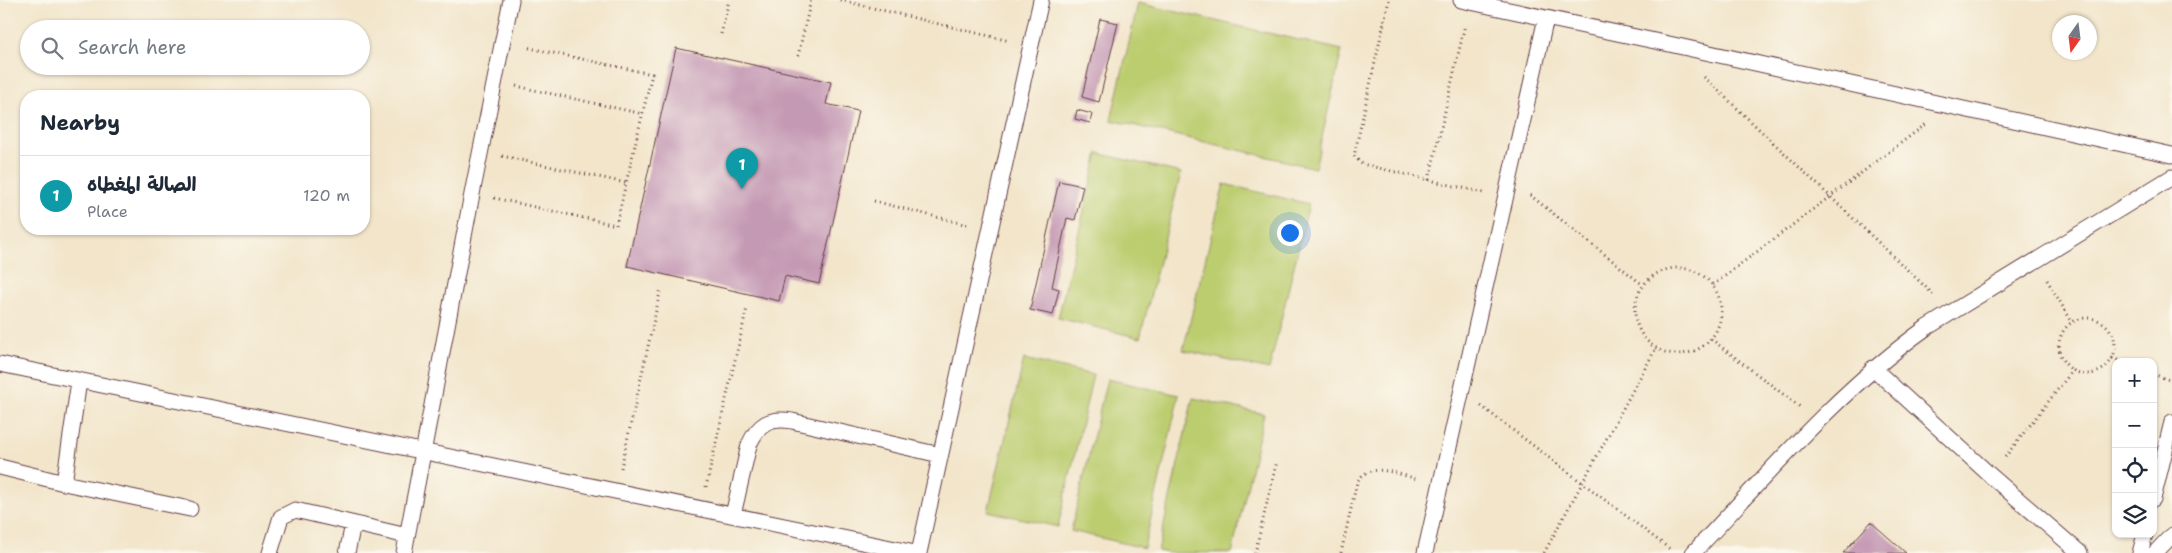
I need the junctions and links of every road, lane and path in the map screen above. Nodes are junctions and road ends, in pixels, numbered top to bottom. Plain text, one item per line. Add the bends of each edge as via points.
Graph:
1 (511, 0) edge
2 (729, 0) edge
3 (812, 0) edge
4 (840, 0) edge
5 (1042, 0) edge
6 (1389, 0) edge
7 (1466, 1) edge
8 (1546, 18) junction
9 (721, 34) dead end
10 (501, 42) junction
11 (1031, 47) junction
12 (798, 56) dead end
13 (1697, 70) dead end
14 (494, 82) junction
15 (1950, 106) junction
16 (643, 114) junction
17 (480, 151) junction
18 (2172, 155) edge
19 (2172, 177) edge
20 (1510, 179) junction
21 (1429, 180) junction
22 (626, 183) junction
23 (472, 194) junction
24 (1830, 196) junction
25 (1505, 198) junction
26 (874, 201) dead end
27 (990, 230) junction
28 (2035, 261) junction
29 (1713, 284) junction
30 (1644, 285) junction
31 (661, 288) dead end
32 (746, 308) dead end
33 (1952, 312) junction
34 (2072, 322) junction
35 (1711, 339) junction
36 (1656, 348) junction
37 (2112, 358) joint
38 (0, 364) edge
39 (1873, 368) junction
40 (2073, 370) junction
41 (2157, 375) edge
42 (80, 381) junction
43 (2172, 381) edge
44 (1462, 391) junction
45 (1819, 422) junction
46 (2172, 422) edge
47 (424, 452) junction
48 (940, 455) junction
49 (1277, 461) dead end
50 (0, 466) edge
51 (1990, 476) junction
52 (1582, 482) junction
53 (64, 483) junction
54 (1441, 484) junction
55 (615, 491) junction
56 (2154, 493) edge
57 (190, 509) dead end
58 (701, 509) junction
59 (733, 515) junction
60 (353, 524) junction
61 (2172, 535) edge
62 (407, 536) junction
63 (2144, 538) edge
64 (270, 553) edge
65 (347, 553) edge
66 (404, 553) edge
67 (917, 553) edge
68 (1255, 553) edge
69 (1341, 553) edge
70 (1425, 553) edge
71 (1544, 553) edge
72 (1676, 553) edge
73 (1693, 553) edge
74 (2080, 553) edge
75 (2140, 553) edge
76 (2155, 553) edge

1 - 10 lane
2 - 9 path
3 - 12 path
4 - 11 path
5 - 11 lane
6 - 21 path via 1354,156 1362,164
7 - 8 lane
7 - 21 path
8 - 15 lane
8 - 20 lane
10 - 14 lane
10 - 16 path via 652,74
11 - 27 lane
13 - 24 path
14 - 16 path
14 - 17 lane
15 - 18 lane
15 - 24 path
16 - 22 path
17 - 22 path
17 - 23 lane
19 - 28 lane
20 - 25 lane
20 - 30 path
21 - 25 path
22 - 23 path via 616,225
23 - 47 lane
24 - 29 path
24 - 33 path
25 - 44 lane
26 - 27 path
27 - 48 lane
28 - 33 lane
28 - 34 path
29 - 30 path via 1703,275 1678,268 1665,270
29 - 35 path via 1721,306 1718,329
30 - 36 path via 1637,298 1636,319 1645,338
31 - 55 path
32 - 58 path
33 - 39 lane
34 - 37 path via 2092,319 2109,329 2114,343
34 - 40 path via 2059,346 2060,356
35 - 36 path via 1700,348 1685,353 1670,353
35 - 45 path
36 - 52 path
37 - 40 path via 2099,371 2081,373
38 - 42 lane
39 - 45 lane
39 - 51 lane
40 - 51 path
41 - 43 path
42 - 47 lane
42 - 53 lane
44 - 52 path
44 - 54 lane
45 - 73 lane
46 - 56 lane
47 - 55 lane
47 - 62 lane
48 - 59 lane via 792,421 771,420 761,425 749,445
48 - 67 lane
49 - 68 path
50 - 53 lane
51 - 74 lane
52 - 71 path
52 - 72 path
53 - 57 lane
54 - 69 path via 1374,469 1366,471 1357,482
54 - 70 lane
55 - 58 lane
58 - 59 lane
59 - 67 lane
60 - 62 lane
60 - 64 lane via 295,510 287,512 278,524
60 - 65 lane
61 - 76 lane
62 - 66 lane
63 - 75 lane

